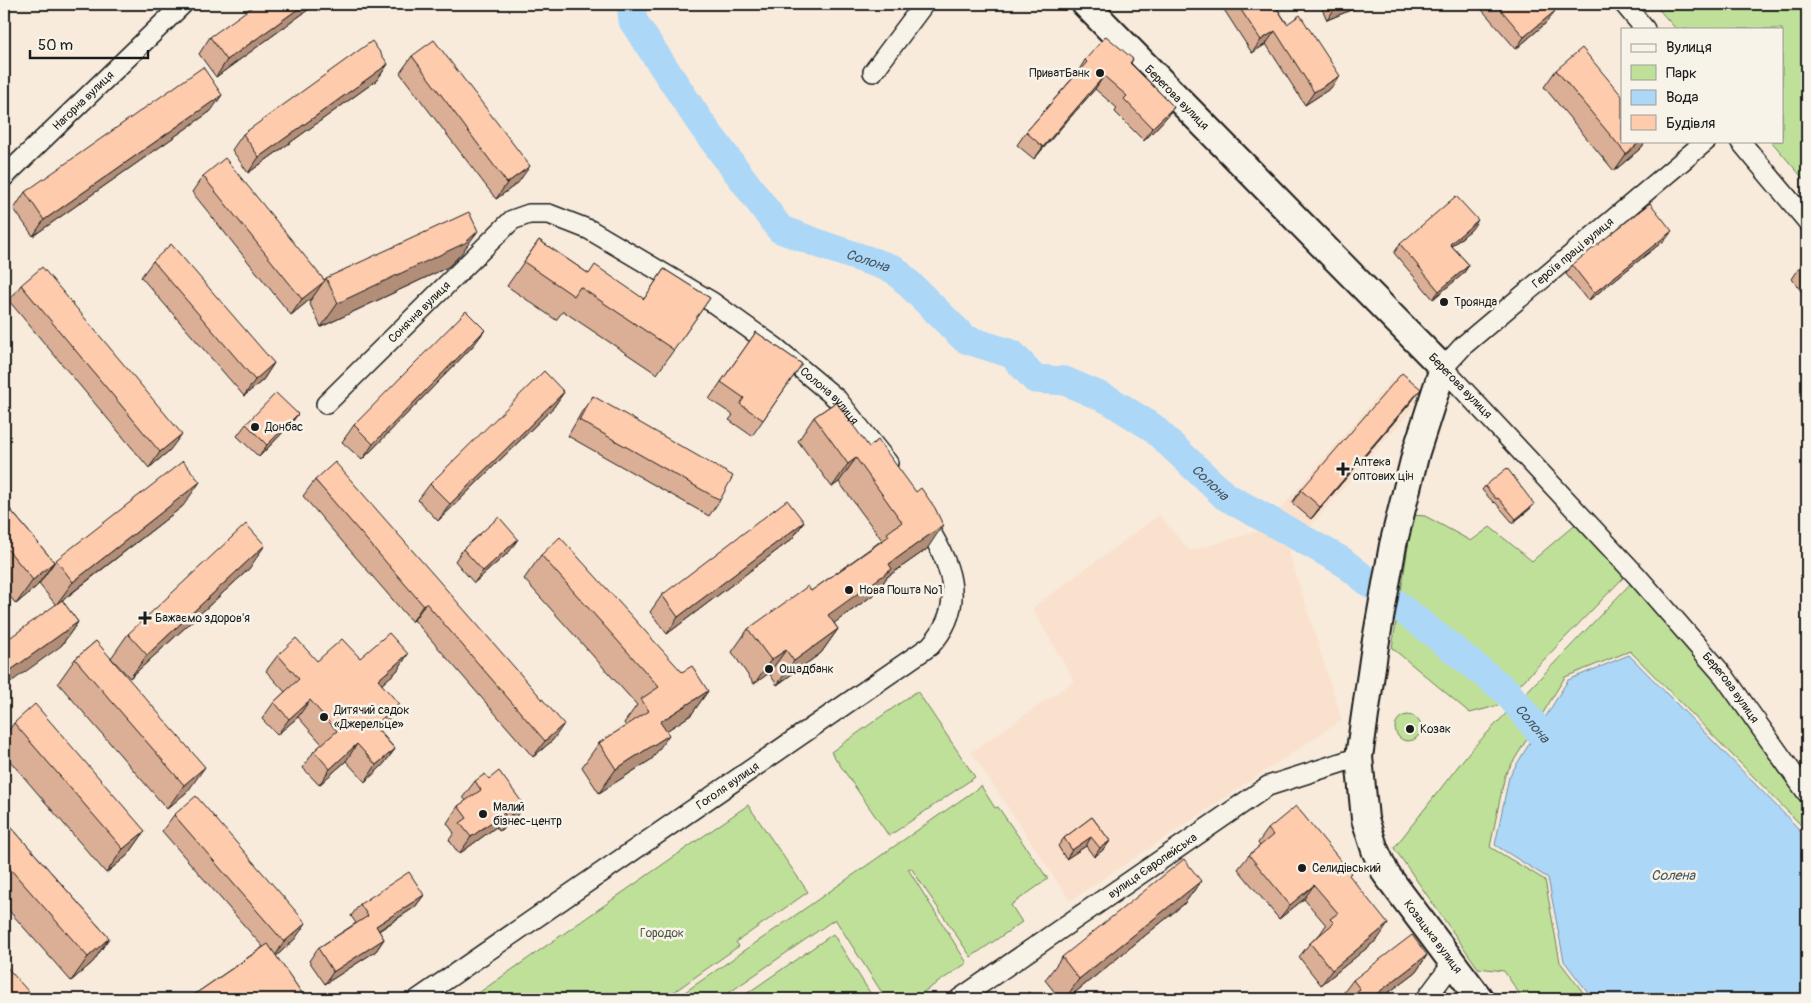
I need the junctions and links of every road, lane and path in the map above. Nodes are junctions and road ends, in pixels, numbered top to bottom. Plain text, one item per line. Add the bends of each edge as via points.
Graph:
1 (183, 4) edge
2 (924, 4) edge
3 (1085, 4) edge
4 (1624, 4) edge
5 (1644, 28) edge
6 (873, 72) dead end
7 (1705, 142) edge
8 (1741, 142) edge
9 (4, 177) edge
10 (512, 220) joint
11 (1807, 221) edge
12 (1442, 368) junction
13 (326, 404) dead end
14 (897, 477) edge
15 (912, 502) edge
16 (1359, 757) junction
17 (1807, 793) edge
18 (1453, 963) junction
19 (418, 999) edge
20 (958, 999) edge
21 (1426, 999) edge
22 (1480, 999) edge

1 - 9 street, Нагорна вулиця
2 - 6 street
3 - 12 main road, Берегова вулиця
4 - 5 street
7 - 12 street, Героїв праці вулиця via 1464,345
8 - 11 street
10 - 13 street, Сонячна вулиця
10 - 14 street, Солона вулиця via 529,214 549,214 590,230 712,302 775,347 837,399
12 - 16 main road, Козацька вулиця via 1416,452 1393,545 1374,646
12 - 17 street, Берегова вулиця via 1637,576 1724,676
15 - 19 street, Гоголя вулиця via 928,526 952,582 953,604 947,624 930,646
16 - 18 main road, Козацька вулиця via 1365,819 1374,850 1386,874
16 - 20 street, вулиця Європейська via 1268,786
18 - 21 street
18 - 22 main road, Козацька вулиця

